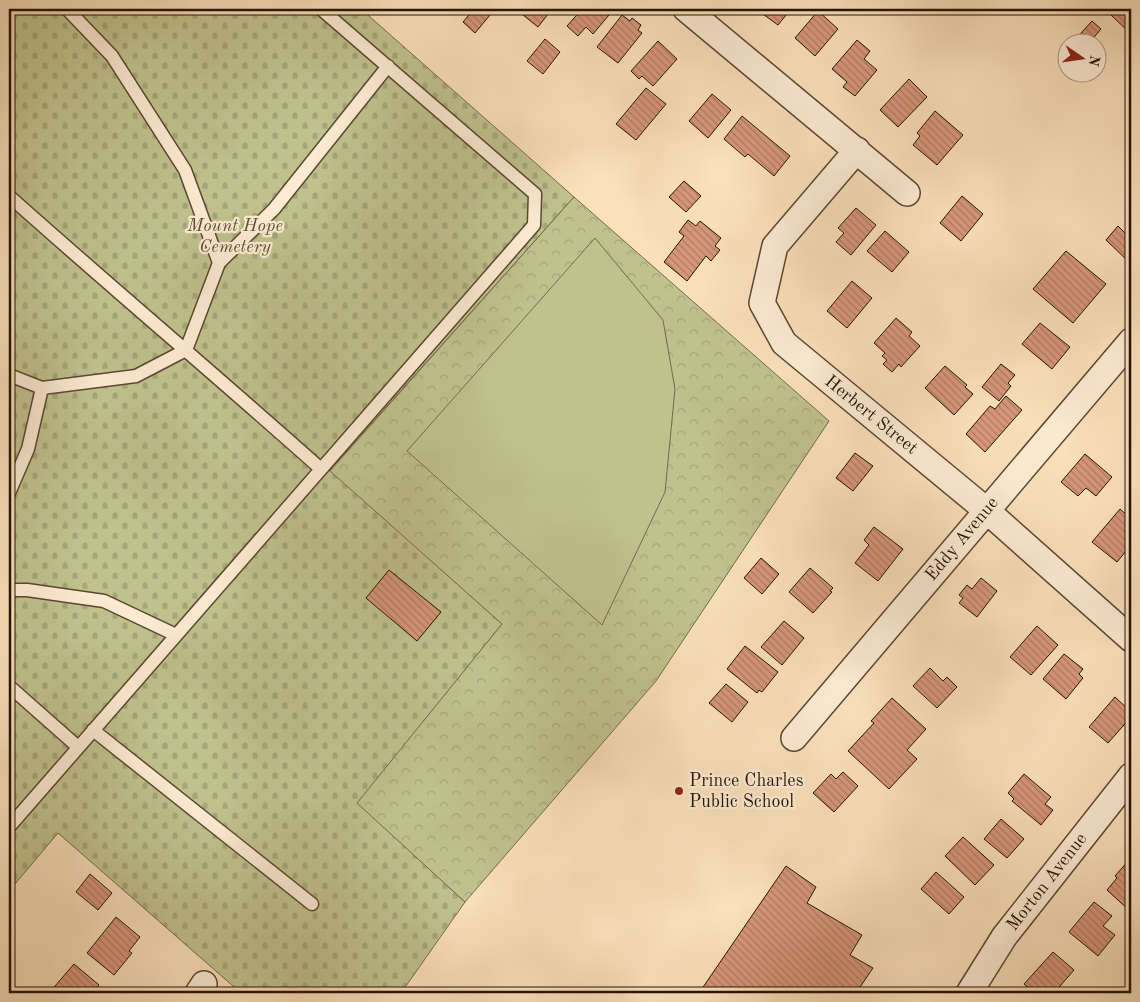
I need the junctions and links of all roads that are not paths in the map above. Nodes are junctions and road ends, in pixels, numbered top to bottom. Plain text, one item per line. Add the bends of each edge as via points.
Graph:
1 (67, 9) edge
2 (321, 9) edge
3 (693, 11) edge
4 (388, 66) junction
5 (857, 150) junction
6 (907, 193) dead end
7 (9, 196) edge
8 (219, 263) junction
9 (1131, 342) edge
10 (186, 350) junction
11 (9, 375) edge
12 (42, 388) junction
13 (321, 469) junction
14 (9, 493) edge
15 (986, 510) junction
16 (9, 590) edge
17 (176, 635) junction
18 (1131, 640) edge
19 (9, 686) edge
20 (93, 730) junction
21 (794, 738) dead end
22 (78, 747) junction
23 (1131, 776) edge
24 (9, 827) edge
25 (312, 904) dead end
26 (969, 993) edge

1 - 8 lane via 112,56 185,170
2 - 4 lane
3 - 5 street
4 - 8 lane via 274,210
4 - 13 lane via 535,194 534,226
5 - 6 street
5 - 15 street, Herbert Street via 775,246 762,303 784,343
7 - 10 lane
8 - 10 lane
9 - 15 street, Eddy Avenue
10 - 12 lane via 136,376
10 - 13 lane
11 - 12 lane
12 - 14 lane via 28,448
13 - 17 lane
15 - 18 street, Herbert Street
15 - 21 street, Eddy Avenue
16 - 17 lane via 104,601
17 - 20 lane
19 - 22 lane
20 - 22 lane
20 - 25 lane
22 - 24 lane
23 - 26 street, Morton Avenue via 1004,937

